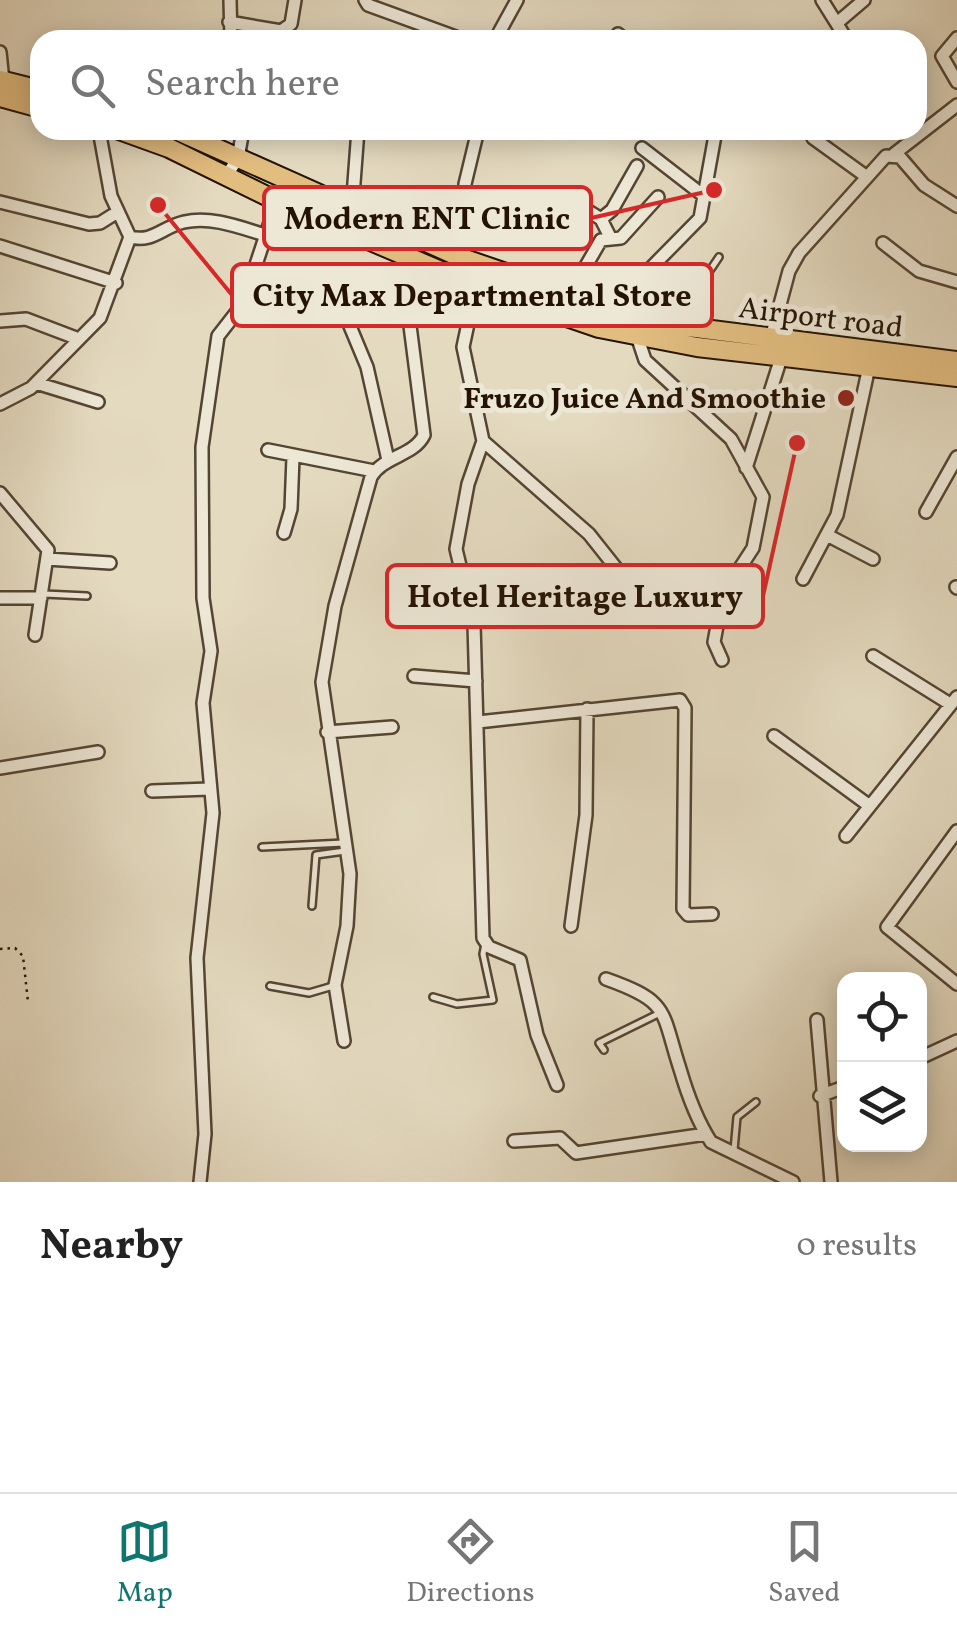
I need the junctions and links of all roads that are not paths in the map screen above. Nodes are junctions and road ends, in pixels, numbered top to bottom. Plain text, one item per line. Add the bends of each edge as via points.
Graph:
1 (230, 0) edge
2 (295, 0) edge
3 (365, 0) edge
4 (517, 0) edge
5 (822, 0) edge
6 (864, 0) edge
7 (229, 22) junction
8 (837, 22) junction
9 (230, 30) edge
10 (268, 30) edge
11 (280, 30) edge
12 (436, 30) edge
13 (500, 30) edge
14 (841, 30) edge
15 (957, 38) edge
16 (0, 52) edge
17 (957, 82) edge
18 (1, 86) edge
19 (30, 89) edge
20 (30, 102) edge
21 (957, 105) edge
22 (927, 128) edge
23 (102, 140) edge
24 (143, 140) edge
25 (198, 140) edge
26 (241, 140) edge
27 (357, 140) edge
28 (476, 140) edge
29 (714, 140) edge
30 (816, 140) edge
31 (912, 140) edge
32 (642, 148) dead end
33 (894, 154) junction
34 (238, 158) junction
35 (637, 166) dead end
36 (228, 176) junction
37 (868, 177) junction
38 (704, 196) junction
39 (566, 197) dead end
40 (658, 197) dead end
41 (277, 201) junction
42 (0, 202) edge
43 (957, 206) edge
44 (352, 209) junction
45 (116, 213) junction
46 (601, 220) junction
47 (265, 235) junction
48 (130, 236) junction
49 (611, 239) junction
50 (883, 243) dead end
51 (0, 246) edge
52 (411, 256) junction
53 (720, 257) dead end
54 (462, 258) junction
55 (957, 282) edge
56 (116, 283) junction
57 (476, 286) junction
58 (337, 296) dead end
59 (568, 296) junction
60 (618, 312) junction
61 (0, 321) edge
62 (673, 326) junction
63 (637, 336) junction
64 (76, 338) junction
65 (771, 338) junction
66 (781, 358) junction
67 (871, 360) junction
68 (957, 361) edge
69 (957, 377) edge
70 (36, 383) junction
71 (98, 402) dead end
72 (0, 404) edge
73 (483, 441) junction
74 (268, 450) dead end
75 (957, 456) edge
76 (293, 457) junction
77 (388, 460) junction
78 (746, 469) junction
79 (374, 471) junction
80 (0, 493) edge
81 (926, 512) dead end
82 (284, 532) dead end
83 (827, 535) junction
84 (48, 559) junction
85 (872, 559) dead end
86 (110, 564) dead end
87 (803, 578) dead end
88 (41, 596) junction
89 (88, 596) dead end
90 (639, 597) dead end
91 (0, 598) edge
92 (35, 636) dead end
93 (873, 656) dead end
94 (722, 660) dead end
95 (414, 676) dead end
96 (476, 681) junction
97 (953, 700) edge
98 (587, 709) junction
99 (478, 722) junction
100 (392, 727) dead end
101 (326, 732) junction
102 (774, 736) dead end
103 (98, 752) dead end
104 (0, 768) edge
105 (209, 789) junction
106 (152, 791) dead end
107 (867, 804) junction
108 (957, 831) edge
109 (846, 836) dead end
110 (262, 847) dead end
111 (347, 847) junction
112 (312, 906) dead end
113 (712, 914) dead end
114 (571, 926) dead end
115 (485, 944) junction
116 (606, 979) dead end
117 (957, 984) edge
118 (336, 985) junction
119 (270, 986) dead end
120 (433, 997) dead end
121 (663, 1012) junction
122 (817, 1020) dead end
123 (344, 1041) dead end
124 (957, 1041) edge
125 (604, 1050) dead end
126 (927, 1055) edge
127 (557, 1085) dead end
128 (837, 1090) edge
129 (820, 1096) junction
130 (756, 1102) dead end
131 (706, 1134) junction
132 (514, 1141) dead end
133 (734, 1154) junction
134 (775, 1171) junction
135 (200, 1182) edge
136 (766, 1182) edge
137 (794, 1182) edge
138 (830, 1182) edge

1 - 7 street
2 - 11 street via 288,29
3 - 12 street
4 - 13 street
5 - 8 street
6 - 8 street
7 - 9 street
7 - 10 street
8 - 14 street
15 - 17 street via 942,56
16 - 18 street
18 - 19 main road
18 - 20 main road
21 - 22 street
23 - 45 street
24 - 36 main road
25 - 34 main road, Airport road
26 - 34 street
27 - 44 street
28 - 54 street via 465,184
29 - 38 street
30 - 37 street
31 - 33 street
32 - 38 street
33 - 37 street
33 - 43 street
34 - 36 street
34 - 44 main road, Airport road
35 - 46 street
36 - 41 main road
37 - 65 street via 793,262
38 - 60 street via 698,221
39 - 46 street
40 - 49 street via 621,238
41 - 47 street
41 - 52 main road
42 - 45 street via 94,224
44 - 54 main road, Airport road
45 - 48 street
46 - 49 street
47 - 48 street via 210,221 184,222 146,240
47 - 105 street via 243,304 218,336 202,447
48 - 56 street
49 - 59 street via 594,249
50 - 55 street via 919,270
51 - 56 street
52 - 57 main road
52 - 77 street via 409,318 424,435 416,447
53 - 62 lane
54 - 59 main road, Airport road
56 - 64 street via 100,318
57 - 63 main road
57 - 73 street via 463,347
58 - 77 street via 367,367
59 - 60 main road, Airport road
60 - 62 main road, Airport road
61 - 64 street via 26,318
62 - 65 main road, Airport road
63 - 66 main road
63 - 78 street via 639,353 730,440
64 - 70 street
65 - 67 main road, Airport road
66 - 67 main road
66 - 78 street
67 - 68 main road, Airport road
67 - 69 main road
67 - 83 street
70 - 71 street
70 - 72 street
73 - 90 street via 588,534
73 - 96 street via 456,549 472,606
74 - 76 street
75 - 81 street
76 - 79 street
76 - 82 street via 292,509
77 - 79 street
78 - 94 street via 763,504 753,548 723,594 714,642
79 - 101 street via 328,645 322,682
80 - 84 street via 44,541
83 - 85 street
83 - 87 street
84 - 86 street
84 - 88 street
88 - 89 lane
88 - 91 street
88 - 92 street
93 - 97 street
95 - 96 street
96 - 99 street
97 - 107 street
98 - 99 street
98 - 113 street via 683,703 683,909
98 - 114 street via 586,816
99 - 115 street
100 - 101 street
101 - 111 street
102 - 107 street
103 - 104 street
105 - 106 street
105 - 135 street via 213,813 197,958 205,1134
107 - 109 street
108 - 117 street via 887,928
110 - 111 lane
111 - 112 lane via 316,855
111 - 118 street via 350,902
115 - 120 lane via 494,1000 458,1004
115 - 127 street via 520,960 540,1046
116 - 121 street via 646,996
118 - 119 lane via 310,993
118 - 123 street
121 - 125 lane via 599,1043
121 - 131 street
122 - 129 street
124 - 126 street
128 - 129 street
129 - 138 street
130 - 133 lane via 737,1117
131 - 132 street via 576,1152 560,1138
131 - 133 street
133 - 134 street
134 - 136 street
134 - 137 street

